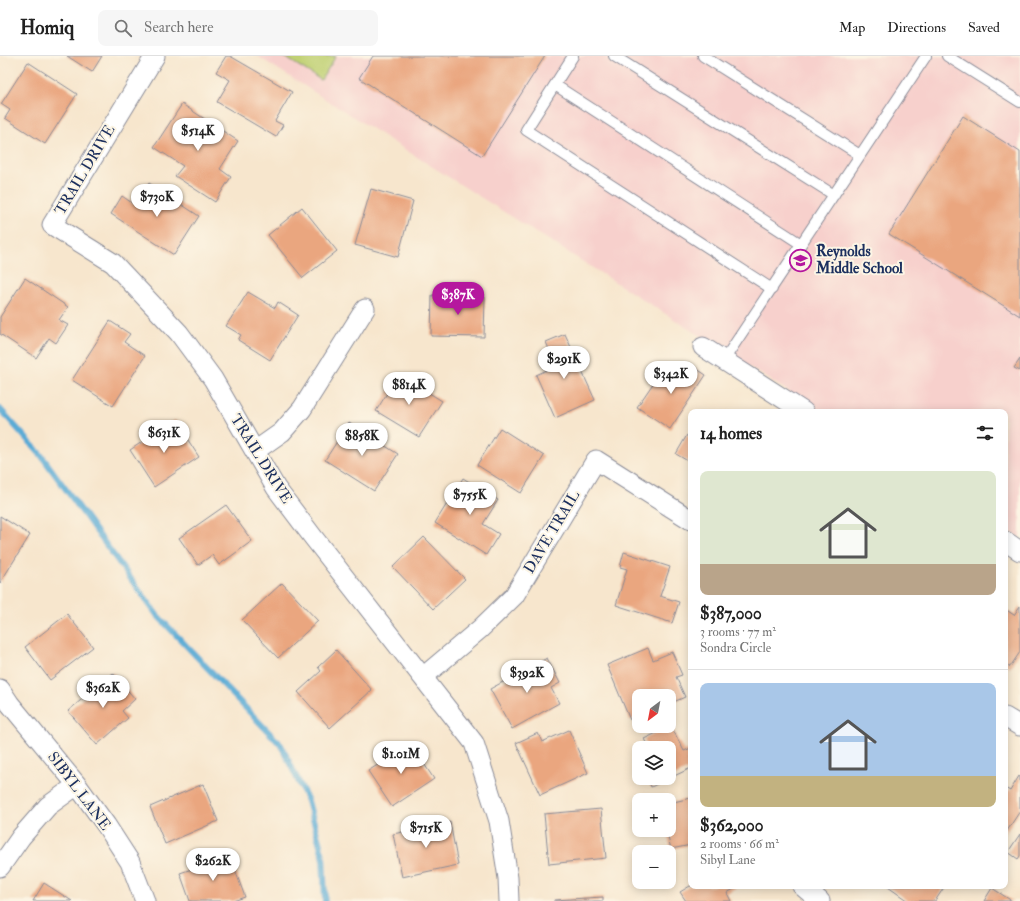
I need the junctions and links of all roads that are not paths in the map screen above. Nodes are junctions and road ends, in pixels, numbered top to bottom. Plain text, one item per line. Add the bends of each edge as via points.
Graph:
1 (155, 56) edge
2 (573, 56) edge
3 (614, 56) edge
4 (703, 56) edge
5 (926, 56) edge
6 (947, 56) edge
7 (555, 85) junction
8 (1020, 102) edge
9 (860, 155) junction
10 (834, 195) junction
11 (801, 244) junction
12 (772, 289) junction
13 (365, 309) dead end
14 (703, 347) dead end
15 (724, 360) junction
16 (799, 409) edge
17 (255, 451) junction
18 (688, 518) edge
19 (1008, 543) edge
20 (1020, 551) edge
21 (423, 677) junction
22 (0, 689) edge
23 (1008, 719) edge
24 (1020, 726) edge
25 (77, 785) junction
26 (0, 867) edge
27 (806, 889) edge
28 (145, 901) edge
29 (509, 901) edge
30 (820, 901) edge

1 - 17 street, TRAIL DRIVE via 52,225 113,263 179,333 213,379
2 - 7 lane
3 - 10 lane
4 - 9 lane
5 - 9 lane
6 - 8 lane
7 - 11 lane
7 - 12 lane via 526,130
9 - 10 lane
10 - 11 lane
11 - 12 lane
12 - 15 lane
13 - 17 street via 302,409 282,432
14 - 15 street
15 - 16 street
17 - 21 street, TRAIL DRIVE via 276,488
18 - 21 street, DAVE TRAIL via 596,460 514,596 480,629
19 - 20 street
21 - 29 street, TRAIL DRIVE via 474,743 499,821
22 - 25 street, SIBYL LANE
23 - 24 street
25 - 26 street via 48,806 21,837
25 - 28 street, SIBYL LANE via 130,862
27 - 30 street

